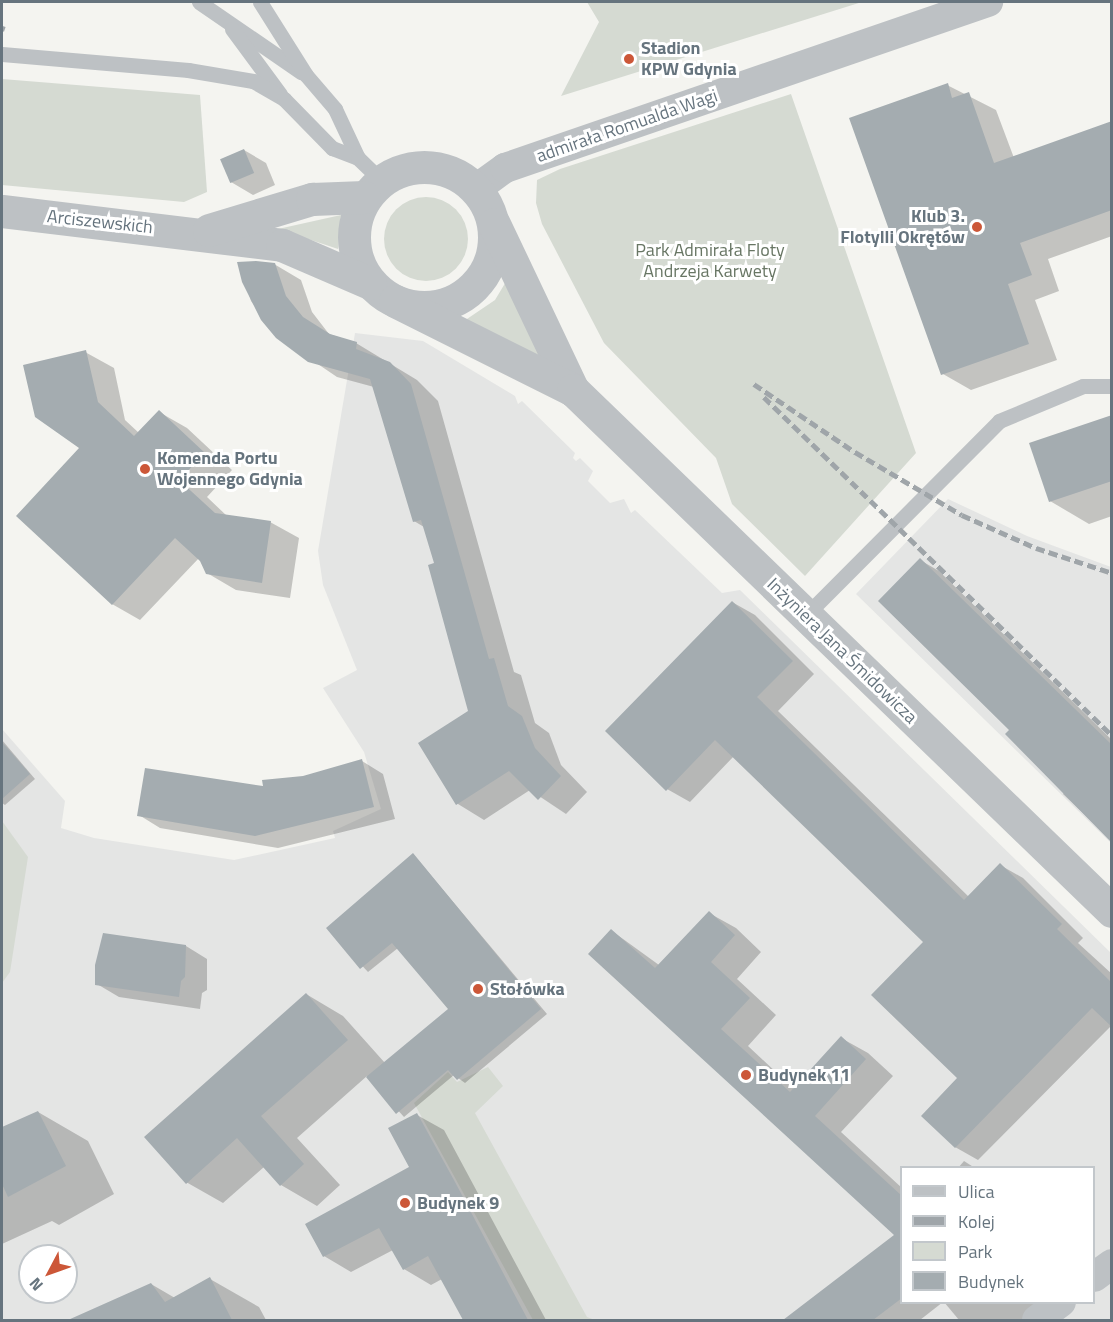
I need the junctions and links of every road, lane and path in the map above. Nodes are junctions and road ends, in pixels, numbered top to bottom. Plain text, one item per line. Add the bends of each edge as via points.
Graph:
1 (198, 2) edge
2 (260, 2) edge
3 (988, 2) edge
4 (223, 18) junction
5 (2, 54) edge
6 (306, 75) junction
7 (284, 99) junction
8 (367, 178) junction
9 (476, 189) junction
10 (2, 211) edge
11 (493, 222) junction
12 (199, 233) junction
13 (382, 292) junction
14 (1112, 386) edge
15 (573, 390) junction
16 (806, 615) junction
17 (1112, 911) edge
18 (1112, 1264) edge
19 (1095, 1276) edge
20 (1058, 1304) edge
21 (1037, 1320) edge

1 - 4 lane
2 - 6 lane
3 - 9 street, admirała Romualda Wagi via 504,168
4 - 6 lane
4 - 7 lane
5 - 7 lane via 188,70 253,81
6 - 8 lane via 335,109
7 - 8 lane via 303,122
8 - 9 street via 408,168 438,168 452,172
8 - 12 street, Arciszewskich
8 - 13 street via 353,234 355,252
9 - 11 street
10 - 12 street, Arciszewskich
11 - 13 street via 490,261 468,292 433,307
11 - 15 street, Inżyniera Jana Śmidowicza
12 - 13 street, Arciszewskich via 282,245
13 - 15 street, Inżyniera Jana Śmidowicza
14 - 16 lane via 1083,386 999,421
15 - 16 street, Inżyniera Jana Śmidowicza
16 - 17 street, Inżyniera Jana Śmidowicza
18 - 19 street
20 - 21 street

